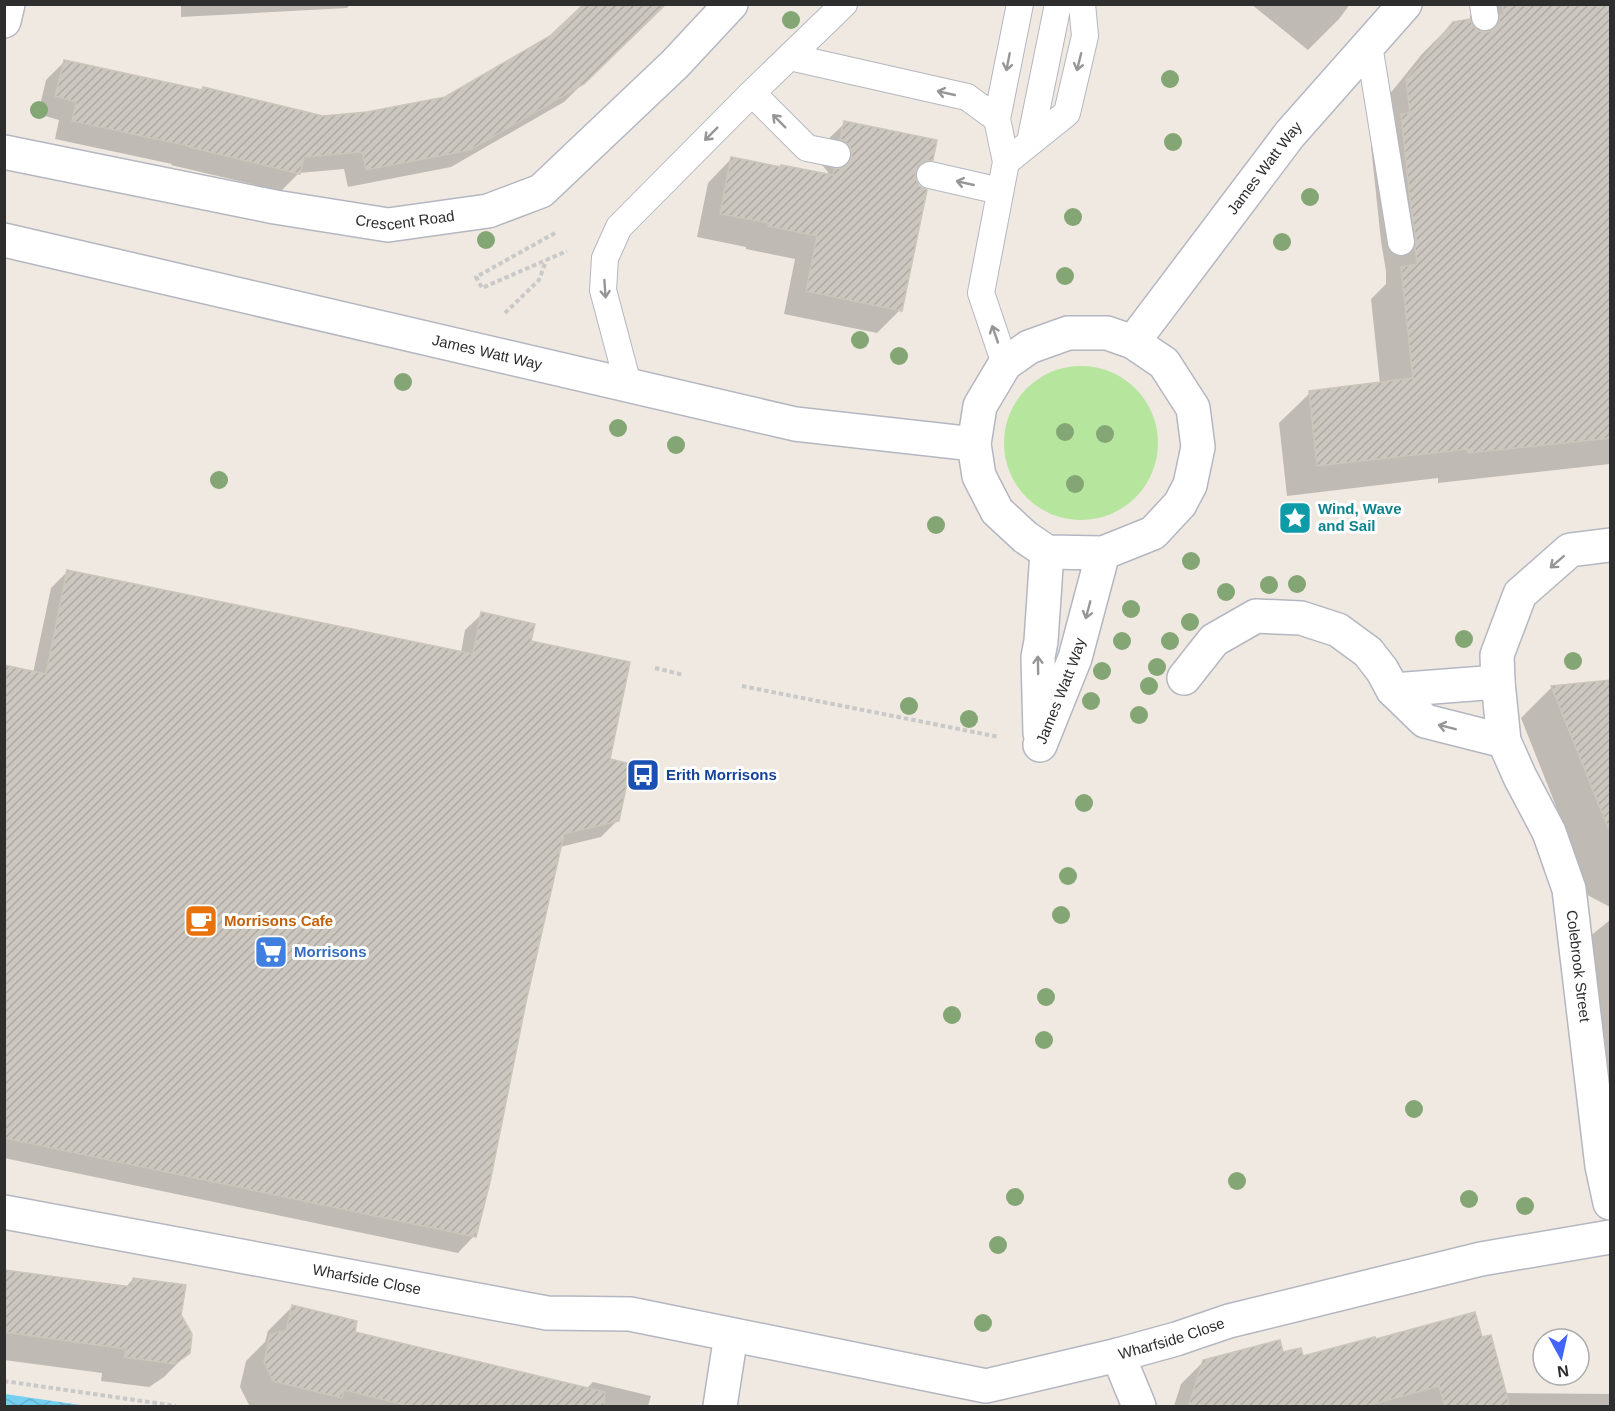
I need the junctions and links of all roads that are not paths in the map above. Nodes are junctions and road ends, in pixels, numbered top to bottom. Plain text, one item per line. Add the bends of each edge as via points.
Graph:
1 (8, 4) edge
2 (731, 4) edge
3 (844, 4) edge
4 (1020, 4) edge
5 (1058, 4) edge
6 (1082, 4) edge
7 (1405, 4) edge
8 (4, 21) edge
9 (1369, 45) junction
10 (790, 57) junction
11 (752, 93) junction
12 (997, 119) junction
13 (1030, 142) junction
14 (4, 152) edge
15 (837, 154) dead end
16 (1006, 162) junction
17 (930, 175) dead end
18 (1000, 191) junction
19 (4, 240) edge
20 (1401, 242) dead end
21 (1133, 342) junction
22 (1005, 364) junction
23 (628, 384) junction
24 (974, 444) junction
25 (1611, 545) edge
26 (1047, 552) junction
27 (1103, 553) junction
28 (1184, 678) dead end
29 (1498, 682) junction
30 (1393, 690) junction
31 (1504, 741) junction
32 (1611, 1203) edge
33 (4, 1212) edge
34 (1611, 1237) edge
35 (730, 1335) junction
36 (1118, 1355) junction
37 (720, 1407) edge
38 (1140, 1407) edge

1 - 8 street
2 - 14 street, Crescent Road via 675,64 541,190 488,211 388,225 275,207
3 - 10 lane
4 -> 12 lane
5 - 13 lane
6 -> 13 lane via 1085,36 1067,113
7 - 9 street, James Watt Way
9 - 20 lane
9 - 21 street, James Watt Way via 1290,134
10 - 11 lane
12 -> 10 lane via 967,97
15 -> 11 lane via 807,148
11 -> 23 lane via 619,227 605,258 603,290
12 - 16 lane
13 - 16 lane
16 - 18 lane
18 -> 17 lane
22 -> 18 lane via 981,293
19 - 23 street, James Watt Way
21 - 22 street via 1107,333 1068,333 1029,347
21 - 27 street via 1164,363 1193,408 1198,447 1190,485 1180,504 1153,533
22 - 24 street via 980,406
23 - 24 street, James Watt Way via 795,424
24 - 26 street via 979,476 997,511
25 -> 29 street, Colebrook Street via 1570,550 1520,594 1497,655
26 - 27 street
27 -> 26 street, James Watt Way via 1075,658 1040,745 1038,657
28 - 30 street via 1214,640 1256,616 1301,618 1338,630 1368,652
29 - 30 street
29 - 31 street, Colebrook Street
31 -> 30 street via 1425,721
31 - 32 street, Colebrook Street via 1549,832 1569,889 1602,1166
33 - 35 street, Wharfside Close via 547,1313 630,1314
34 - 36 street, Wharfside Close via 1481,1259 1229,1321
35 - 36 street, Wharfside Close via 986,1386
35 - 37 street
36 - 38 street

